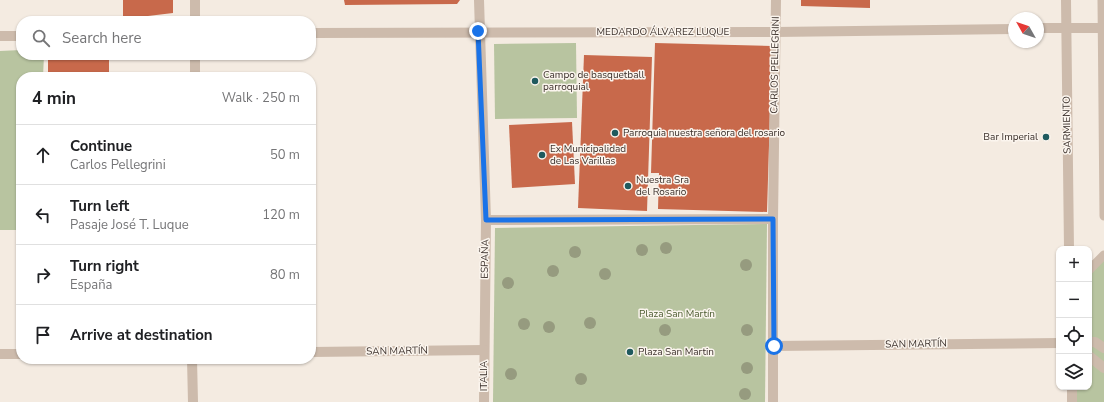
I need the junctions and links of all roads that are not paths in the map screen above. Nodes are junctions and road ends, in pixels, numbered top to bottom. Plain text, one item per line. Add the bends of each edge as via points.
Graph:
1 (195, 0) edge
2 (479, 0) edge
3 (776, 0) edge
4 (1066, 0) edge
5 (1102, 0) edge
6 (195, 16) edge
7 (1044, 28) edge
8 (1066, 28) junction
9 (1102, 28) junction
10 (1008, 29) edge
11 (478, 31) junction
12 (776, 32) junction
13 (316, 33) edge
14 (0, 36) edge
15 (16, 36) edge
16 (195, 60) edge
17 (195, 72) edge
18 (1104, 216) edge
19 (773, 219) junction
20 (486, 220) junction
21 (1069, 246) edge
22 (1104, 255) edge
23 (1092, 267) edge
24 (1092, 342) edge
25 (1056, 343) edge
26 (774, 346) junction
27 (1104, 348) edge
28 (484, 350) junction
29 (316, 352) edge
30 (0, 354) edge
31 (16, 354) edge
32 (1092, 358) edge
33 (192, 364) edge
34 (1104, 368) edge
35 (1072, 390) edge
36 (193, 402) edge
37 (484, 402) edge
38 (774, 402) edge
39 (1072, 402) edge

1 - 6 street
2 - 11 street, ESPAÑA
3 - 12 street, CARLOS PELLEGRINI
4 - 8 street, SARMIENTO
5 - 9 lane
7 - 8 street
8 - 9 street
8 - 21 street, SARMIENTO
9 - 18 lane
10 - 12 street, MEDARDO ÁLVAREZ LUQUE
11 - 12 street, MEDARDO ÁLVAREZ LUQUE
11 - 13 street, MEDARDO ÁLVAREZ LUQUE
11 - 20 street, ESPAÑA
12 - 19 street, CARLOS PELLEGRINI
14 - 15 street
16 - 17 street
19 - 20 street
19 - 26 street, CARLOS PELLEGRINI
20 - 28 street, ESPAÑA
22 - 23 lane
24 - 27 street
25 - 26 street, SAN MARTÍN
26 - 38 street, CARLOS PELLEGRINI
28 - 29 street, SAN MARTÍN
28 - 37 street, ITALIA
30 - 31 street
32 - 34 street
33 - 36 street
35 - 39 street

